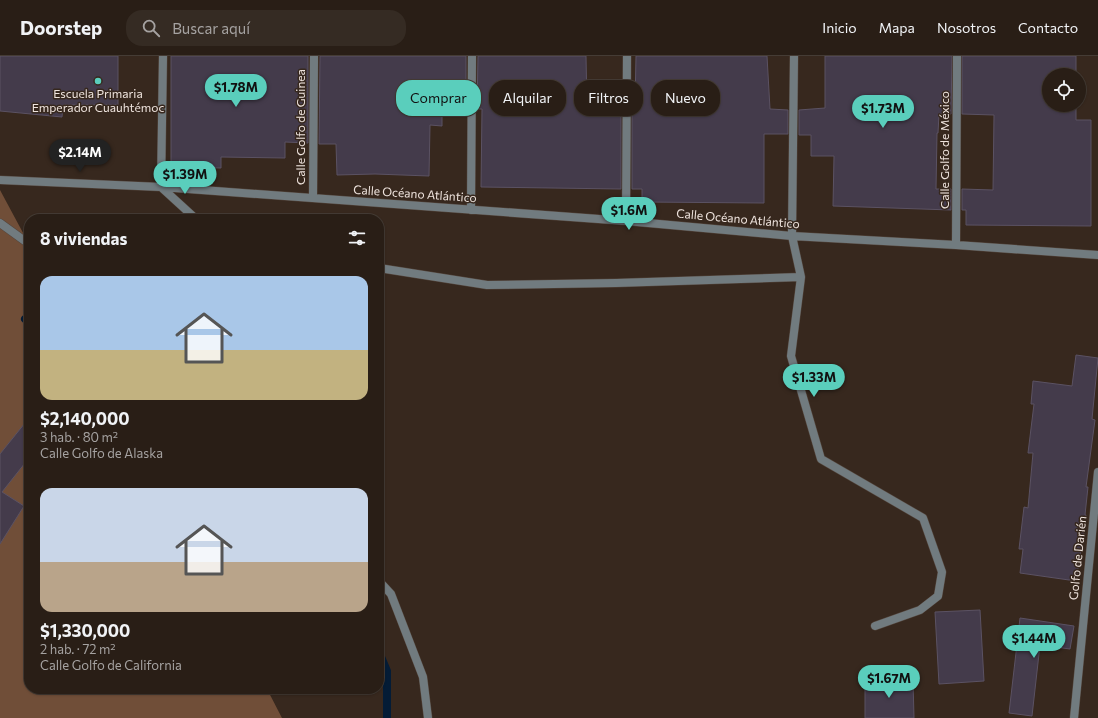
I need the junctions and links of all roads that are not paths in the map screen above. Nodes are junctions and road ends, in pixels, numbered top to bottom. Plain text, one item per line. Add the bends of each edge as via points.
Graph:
1 (163, 56) edge
2 (314, 56) edge
3 (472, 56) edge
4 (627, 56) edge
5 (794, 56) edge
6 (957, 56) edge
7 (0, 180) edge
8 (161, 187) junction
9 (313, 198) junction
10 (472, 210) junction
11 (191, 214) edge
12 (626, 220) junction
13 (0, 223) edge
14 (792, 236) junction
15 (24, 240) edge
16 (956, 245) junction
17 (1098, 255) edge
18 (384, 269) edge
19 (801, 277) junction
20 (1098, 472) edge
21 (384, 586) edge
22 (875, 626) dead end
23 (428, 718) edge
24 (1074, 718) edge

1 - 8 street
2 - 9 street, Calle Golfo de Guinea
3 - 10 street
4 - 12 street
5 - 14 street
6 - 16 street, Calle Golfo de México
7 - 8 street, Calle Océano Atlántico
8 - 9 street, Calle Océano Atlántico
8 - 11 street
9 - 10 street, Calle Océano Atlántico
10 - 12 street, Calle Océano Atlántico
12 - 14 street, Calle Océano Atlántico
13 - 15 street
14 - 16 street, Calle Océano Atlántico
14 - 19 street
16 - 17 street, Calle Océano Atlántico
18 - 19 street via 487,285
19 - 22 street via 791,356 821,458 923,518 942,572 938,596 920,610
20 - 24 street, Golfo de Darién
21 - 23 street via 391,594 423,677

